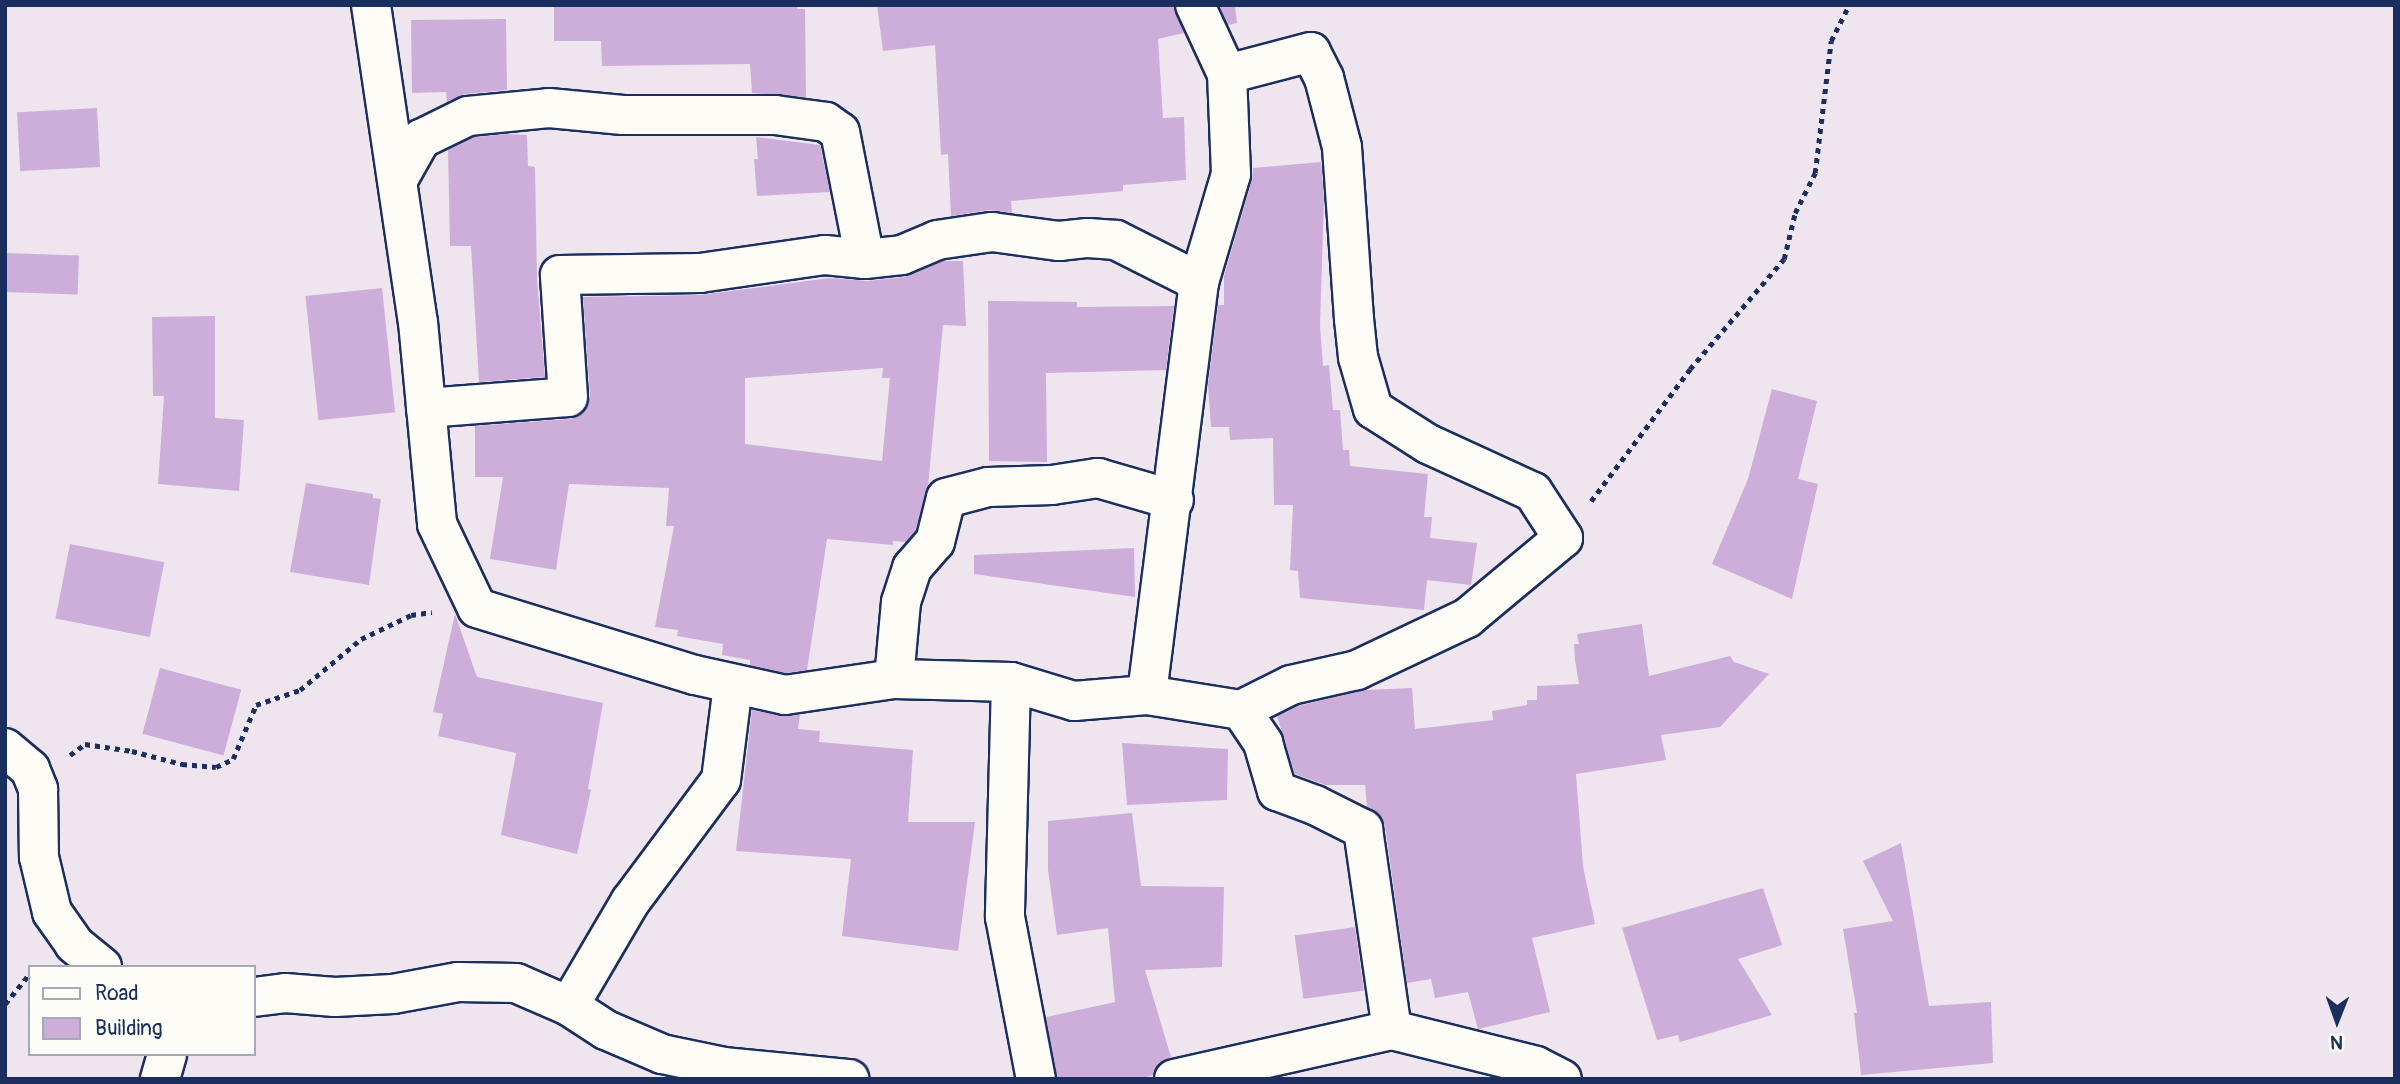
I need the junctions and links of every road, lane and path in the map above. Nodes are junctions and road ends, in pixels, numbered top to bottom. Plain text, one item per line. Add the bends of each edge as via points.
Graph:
1 (372, 5) edge
2 (1195, 5) edge
3 (1849, 5) edge
4 (1227, 74) junction
5 (399, 178) junction
6 (865, 259) junction
7 (1199, 282) junction
8 (426, 408) junction
9 (1174, 500) junction
10 (1563, 538) junction
11 (477, 608) junction
12 (894, 679) junction
13 (1011, 682) junction
14 (733, 685) junction
15 (1147, 695) junction
16 (1241, 710) junction
17 (5, 748) edge
18 (63, 760) dead end
19 (100, 965) edge
20 (28, 975) edge
21 (256, 996) edge
22 (5, 1004) edge
23 (569, 1006) junction
24 (1392, 1030) junction
25 (166, 1056) edge
26 (160, 1079) edge
27 (849, 1079) edge
28 (1036, 1079) edge
29 (1174, 1079) edge
30 (1562, 1079) edge

1 - 5 street
2 - 4 street
3 - 10 path via 1831,41 1815,173 1795,213 1784,260 1690,369 1591,499 1590,508
4 - 7 street via 1231,174
4 - 10 street via 1311,52 1324,78 1342,146 1358,357 1373,409 1428,444 1533,492
5 - 6 street via 421,139 468,116 549,108 623,115 775,115 826,122 839,132
5 - 8 street
6 - 7 street via 902,255 937,240 992,232 1059,241 1088,238 1116,240
6 - 8 street via 825,255 700,273 560,275 568,397
7 - 9 street
8 - 11 street via 437,524
9 - 12 street via 1098,478 988,487 946,498 935,542 912,569 901,602
9 - 15 street
10 - 16 street via 1467,618 1357,670 1291,685
11 - 14 street
11 - 18 path via 411,615 361,639 300,690 256,705 233,759 216,767 85,744
12 - 13 street
12 - 14 street via 785,695
13 - 15 street via 1074,701
13 - 28 street via 1006,917
14 - 23 street via 720,780 630,902
15 - 16 street
16 - 24 street via 1262,743 1277,791 1363,829
17 - 19 street via 30,769 38,789 39,857 52,912 74,944
20 - 22 path
21 - 23 street via 335,997 458,982 516,983
23 - 27 street via 606,1030 662,1054 724,1067
24 - 29 street
24 - 30 street via 1536,1066
25 - 26 street

